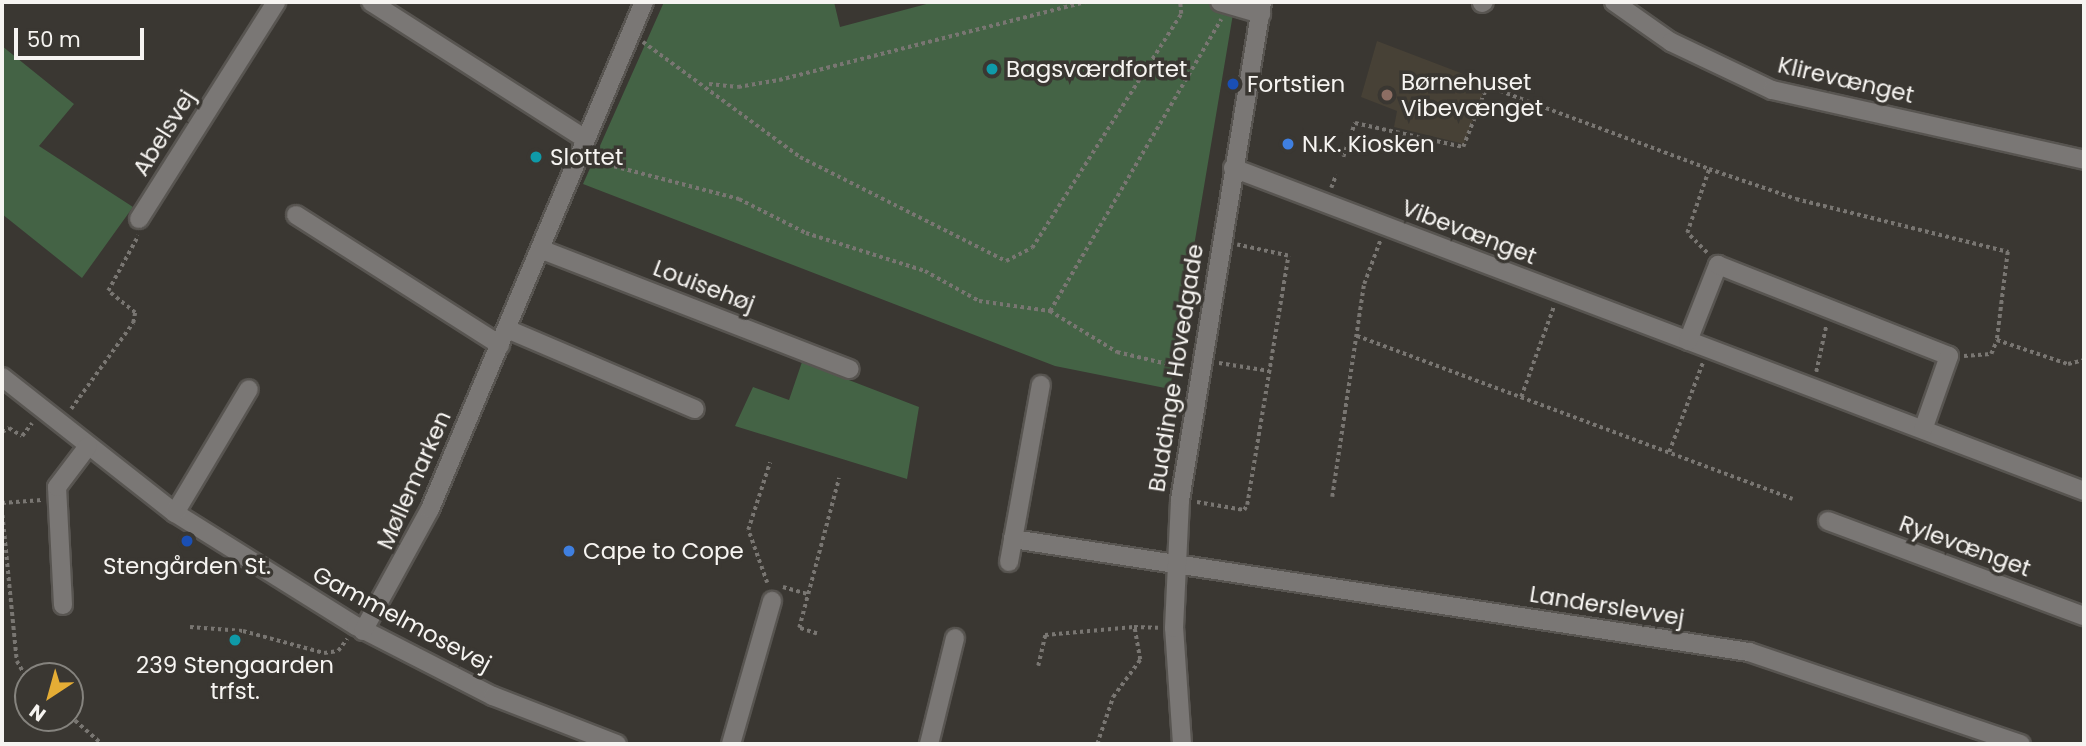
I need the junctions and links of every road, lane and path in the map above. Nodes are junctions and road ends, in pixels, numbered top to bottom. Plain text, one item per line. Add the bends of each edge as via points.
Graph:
1 (276, 2) edge
2 (371, 2) edge
3 (644, 2) edge
4 (1085, 2) edge
5 (1180, 2) edge
6 (1614, 2) edge
7 (1224, 5) edge
8 (1261, 8) edge
9 (630, 33) junction
10 (707, 84) junction
11 (582, 146) junction
12 (1343, 157) dead end
13 (2084, 160) edge
14 (1233, 168) junction
15 (1709, 169) junction
16 (296, 215) dead end
17 (139, 219) joint
18 (1386, 226) junction
19 (1221, 243) junction
20 (540, 248) junction
21 (1718, 265) junction
22 (1559, 292) junction
23 (1825, 307) junction
24 (1050, 311) junction
25 (1357, 335) junction
26 (503, 337) junction
27 (1997, 340) junction
28 (1688, 341) junction
29 (1707, 348) junction
30 (1949, 356) junction
31 (2084, 360) edge
32 (1201, 365) junction
33 (850, 369) dead end
34 (1269, 371) junction
35 (2, 377) edge
36 (1041, 385) dead end
37 (1810, 387) junction
38 (249, 389) dead end
39 (1521, 397) junction
40 (695, 409) dead end
41 (42, 411) junction
42 (59, 425) junction
43 (1923, 430) junction
44 (2, 432) edge
45 (88, 446) junction
46 (1669, 452) junction
47 (769, 462) dead end
48 (839, 478) dead end
49 (2084, 492) edge
50 (1332, 497) dead end
51 (57, 499) junction
52 (1793, 499) dead end
53 (1180, 500) junction
54 (2, 505) edge
55 (175, 513) junction
56 (1828, 521) dead end
57 (1013, 540) junction
58 (1009, 562) dead end
59 (1173, 565) junction
60 (770, 592) joint
61 (63, 605) dead end
62 (2084, 616) edge
63 (190, 627) dead end
64 (1134, 627) junction
65 (360, 628) junction
66 (1174, 628) junction
67 (817, 634) dead end
68 (955, 638) dead end
69 (18, 662) edge
70 (1038, 666) dead end
71 (84, 728) edge
72 (574, 737) edge
73 (102, 744) edge
74 (617, 744) edge
75 (731, 744) edge
76 (929, 744) edge
77 (1097, 744) edge
78 (1182, 744) edge
79 (2021, 744) edge

1 - 17 street, Abelsvej
2 - 11 street
3 - 9 street, Møllemarken
4 - 10 path via 779,80 738,87
5 - 10 path via 1181,13 1032,248 1006,261 800,157
6 - 13 street, Klirevænget via 1671,42 1772,90
7 - 8 street
7 - 24 path
8 - 14 street, Buddinge Hovedgade
9 - 10 path
9 - 11 street, Møllemarken
11 - 20 street, Møllemarken
11 - 24 path via 657,182 739,199 806,233 925,271 979,301
12 - 15 path via 1355,124 1463,147 1488,86
14 - 18 street, Vibevænget
14 - 19 street, Buddinge Hovedgade
15 - 21 path via 1686,233
15 - 27 path via 1796,199 2008,252
16 - 26 street
17 - 42 path via 138,239 108,291 135,313 132,323
18 - 22 street, Vibevænget
18 - 25 path via 1364,284
19 - 32 street, Buddinge Hovedgade
19 - 34 path via 1289,256
20 - 26 street, Møllemarken
20 - 33 street, Louisehøj
21 - 23 street
21 - 28 street
22 - 28 street, Vibevænget
22 - 39 path
23 - 30 street
23 - 37 path via 1828,342
24 - 32 path via 1136,360
25 - 39 path
25 - 50 path
26 - 40 street
26 - 65 street, Møllemarken via 426,519
27 - 30 path via 1991,354
27 - 31 path via 2068,364
28 - 29 street, Vibevænget
29 - 37 street, Vibevænget
29 - 46 path
30 - 43 street
32 - 34 path
32 - 53 street, Buddinge Hovedgade
34 - 53 path via 1244,510
35 - 41 street, Gammelmosevej
36 - 57 street
37 - 43 street, Vibevænget
38 - 55 street
39 - 46 path
41 - 42 street, Gammelmosevej
41 - 44 path via 22,436 9,428
42 - 45 street, Gammelmosevej
43 - 49 street, Vibevænget
45 - 51 street via 57,486
45 - 55 street, Gammelmosevej
46 - 52 path
47 - 60 path via 748,530
48 - 67 path via 799,628
51 - 54 path
51 - 61 street
53 - 59 street, Buddinge Hovedgade
54 - 69 path
55 - 65 street, Gammelmosevej
56 - 62 street, Rylevænget
57 - 58 street
57 - 59 street, Landerslevvej
59 - 66 street, Buddinge Hovedgade
59 - 79 street, Landerslevvej via 1749,652
60 - 75 street
63 - 65 path via 243,631 333,653
64 - 66 path
64 - 70 path via 1045,635
64 - 77 path via 1140,660 1113,698
65 - 72 street, Gammelmosevej
66 - 78 street, Buddinge Hovedgade
68 - 76 street
71 - 73 path
72 - 74 street, Gammelmosevej

